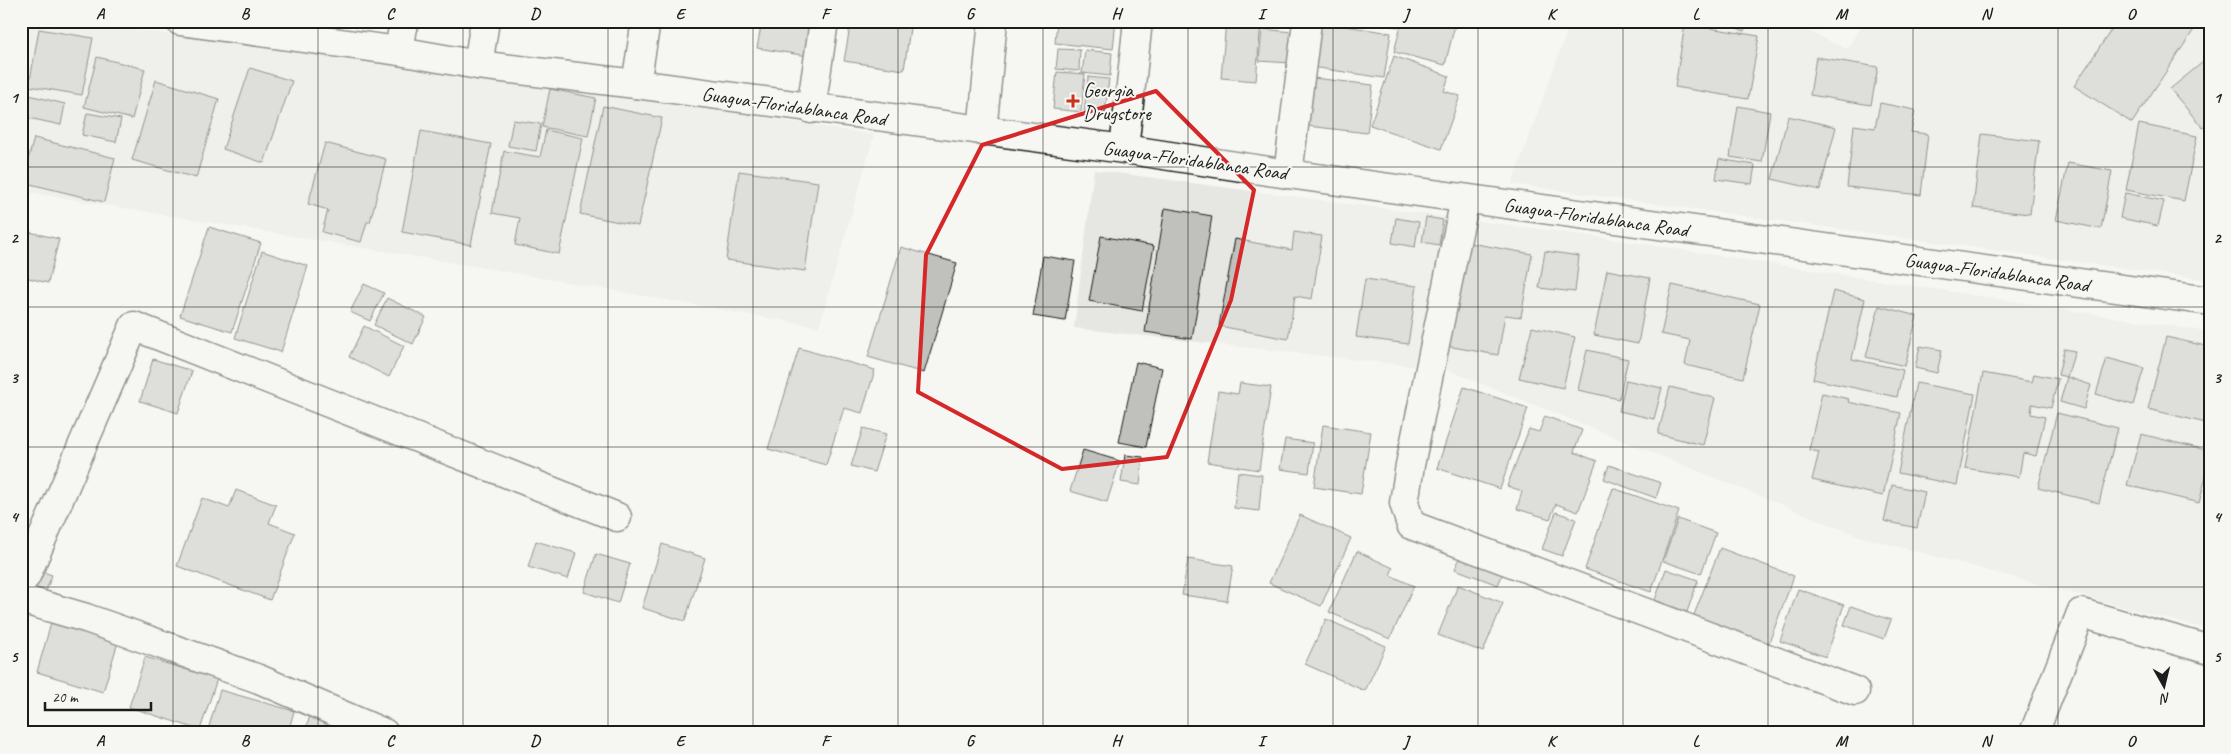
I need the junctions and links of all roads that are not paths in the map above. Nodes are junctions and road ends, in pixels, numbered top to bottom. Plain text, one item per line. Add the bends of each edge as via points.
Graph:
1 (180, 21) edge
2 (404, 21) edge
3 (485, 21) edge
4 (646, 21) edge
5 (824, 21) edge
6 (993, 21) edge
7 (1138, 21) edge
8 (1307, 22) edge
9 (399, 51) junction
10 (478, 65) junction
11 (636, 84) junction
12 (811, 109) junction
13 (982, 131) junction
14 (1124, 149) junction
15 (1288, 174) junction
16 (1465, 199) junction
17 (2210, 301) edge
18 (617, 518) dead end
19 (21, 581) edge
20 (21, 599) edge
21 (2210, 650) edge
22 (1855, 691) dead end
23 (384, 733) edge
24 (2034, 733) edge

1 - 9 street, Guagua-Floridablanca Road
2 - 9 street
3 - 10 street
4 - 11 street
5 - 12 street
6 - 13 street
7 - 14 street
8 - 15 street
9 - 10 street, Guagua-Floridablanca Road
10 - 11 street, Guagua-Floridablanca Road
11 - 12 street, Guagua-Floridablanca Road
12 - 13 street, Guagua-Floridablanca Road
13 - 14 street, Guagua-Floridablanca Road
14 - 15 street, Guagua-Floridablanca Road
15 - 16 street, Guagua-Floridablanca Road
16 - 17 street, Guagua-Floridablanca Road
16 - 22 street via 1410,464 1404,503 1411,525
18 - 19 street via 134,326 26,576
20 - 23 street via 86,618 259,679
21 - 24 street via 2081,613

